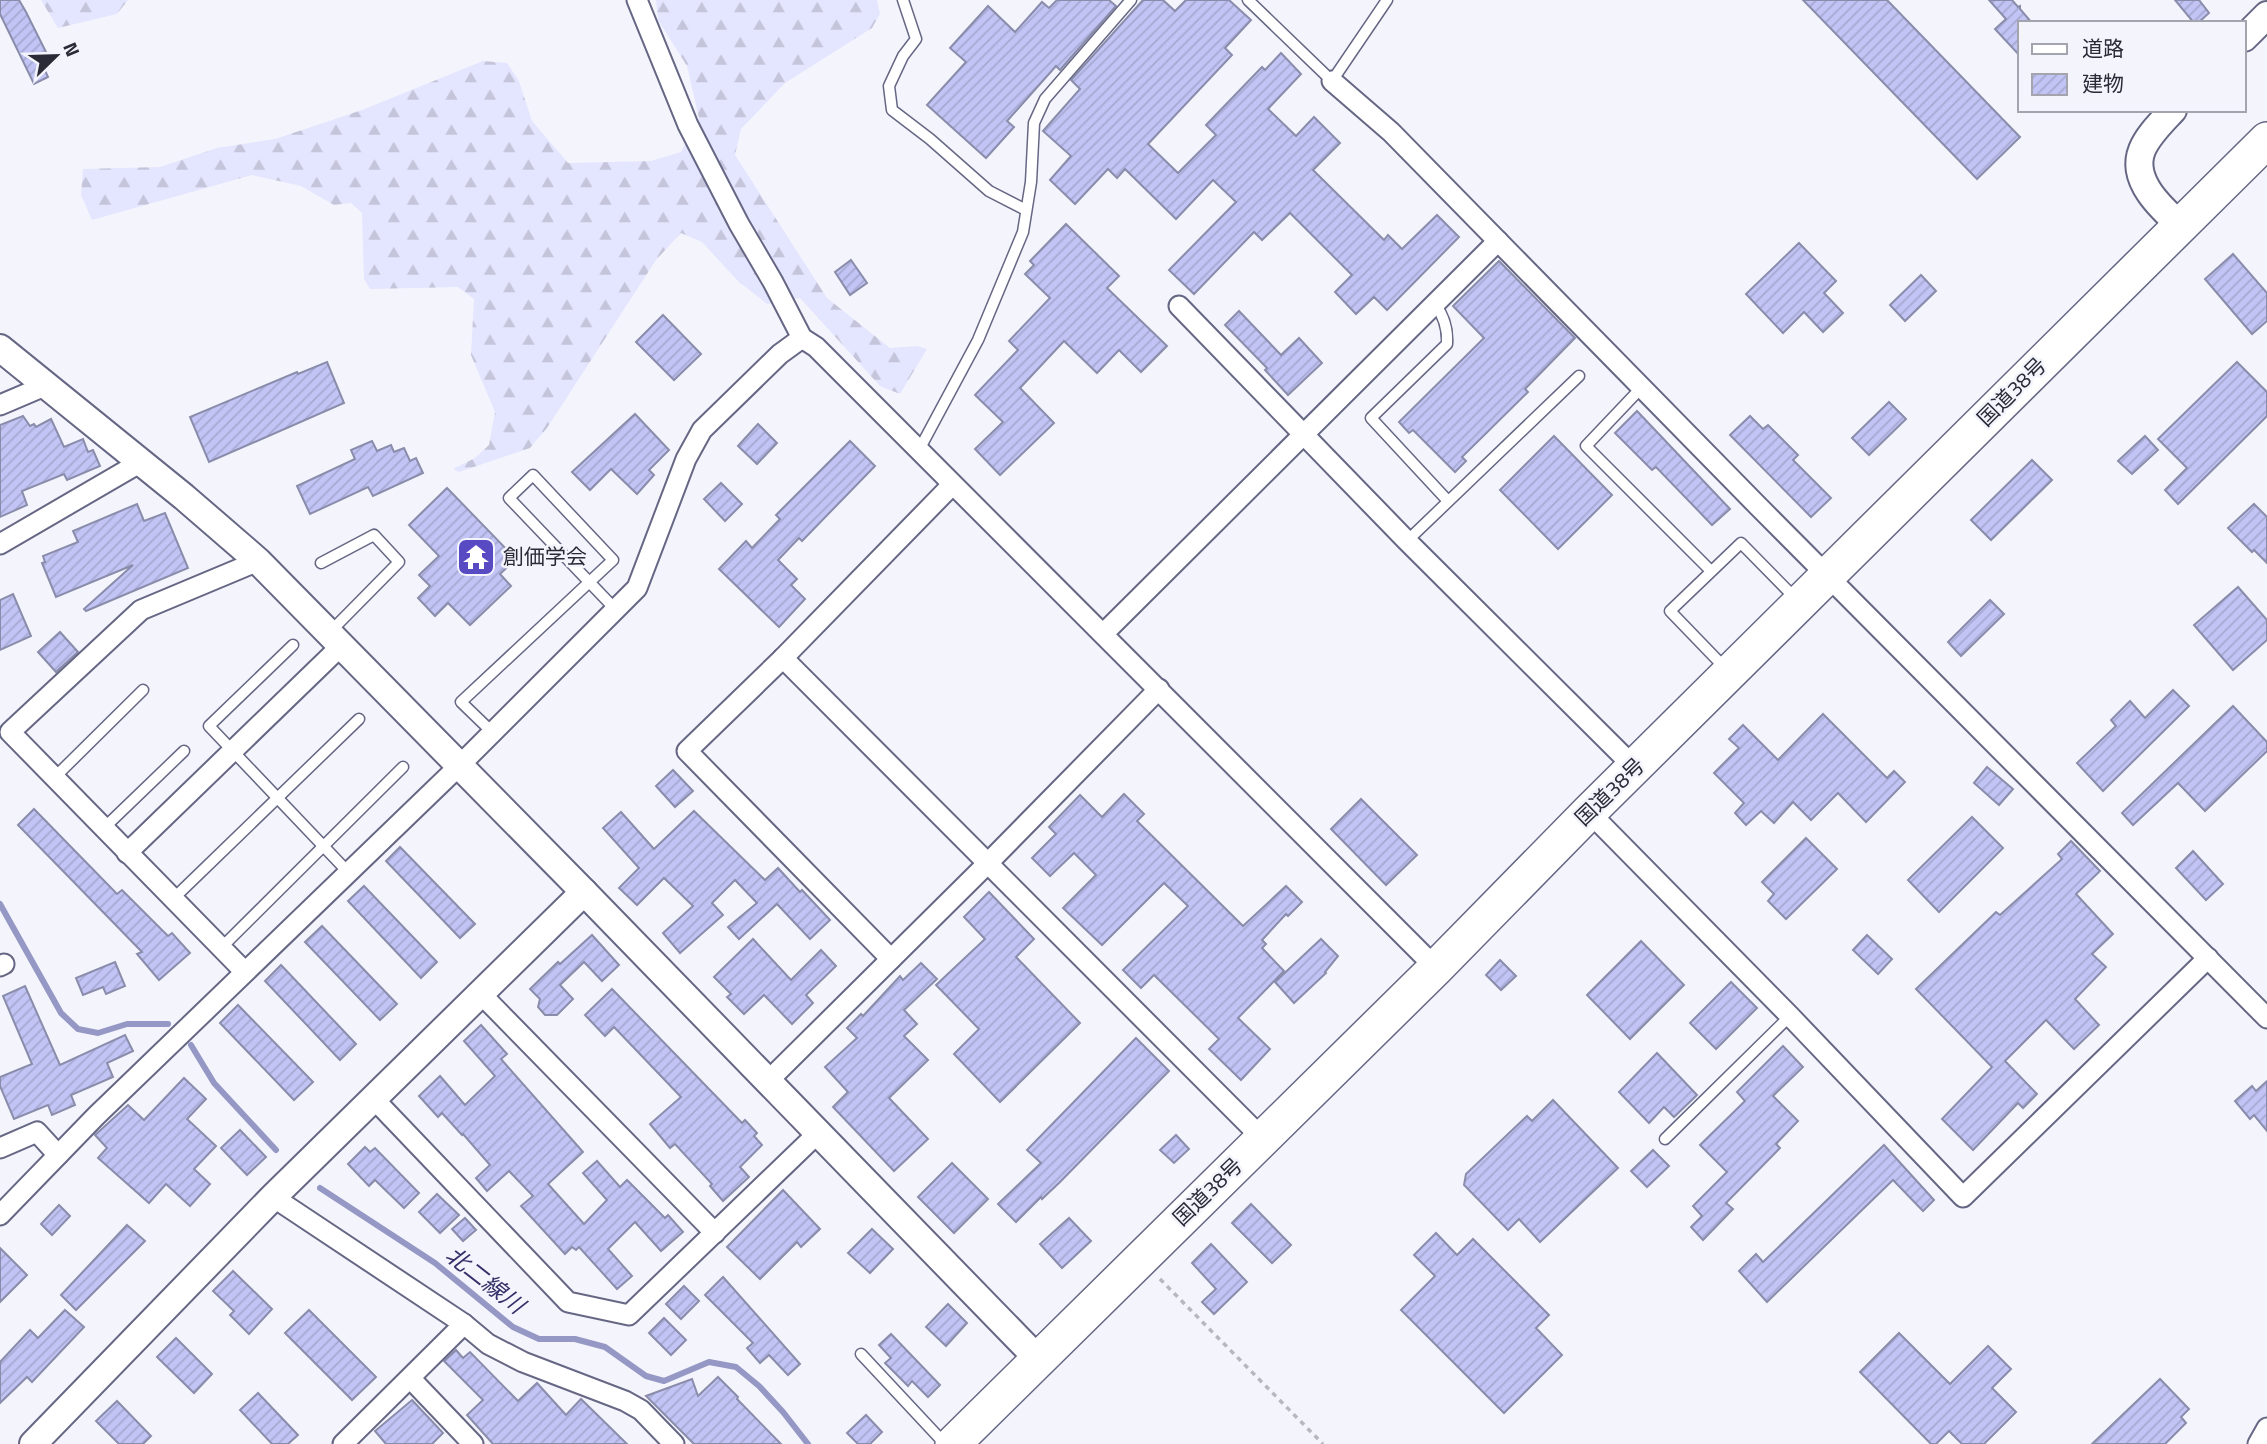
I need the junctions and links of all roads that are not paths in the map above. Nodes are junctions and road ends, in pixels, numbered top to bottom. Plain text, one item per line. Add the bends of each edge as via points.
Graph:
1 (637, 0) edge
2 (903, 0) edge
3 (1131, 0) edge
4 (1248, 0) edge
5 (1387, 0) edge
6 (2267, 15) edge
7 (2246, 36) edge
8 (1332, 81) junction
9 (2171, 112) edge
10 (2267, 140) edge
11 (1026, 210) junction
12 (2181, 226) junction
13 (1498, 241) junction
14 (1435, 303) junction
15 (1179, 306) dead end
16 (802, 338) junction
17 (0, 348) edge
18 (1579, 376) dead end
19 (47, 385) junction
20 (1642, 387) junction
21 (0, 405) edge
22 (1303, 433) junction
23 (918, 450) junction
24 (141, 462) junction
25 (952, 485) junction
26 (1448, 501) junction
27 (1407, 541) junction
28 (0, 544) edge
29 (258, 561) junction
30 (321, 563) dead end
31 (1711, 571) junction
32 (1828, 576) junction
33 (589, 582) junction
34 (1800, 603) junction
35 (616, 611) junction
36 (1103, 634) junction
37 (335, 640) junction
38 (293, 645) dead end
39 (783, 658) junction
40 (1730, 674) junction
41 (1159, 689) junction
42 (144, 691) dead end
43 (359, 719) dead end
44 (491, 731) junction
45 (184, 751) dead end
46 (232, 752) junction
47 (459, 766) junction
48 (403, 767) dead end
49 (1635, 768) junction
50 (54, 778) junction
51 (276, 799) junction
52 (1589, 812) junction
53 (103, 829) junction
54 (323, 846) junction
55 (127, 853) junction
56 (988, 863) junction
57 (348, 872) junction
58 (584, 892) junction
59 (173, 899) junction
60 (221, 948) junction
61 (2208, 958) junction
62 (891, 959) junction
63 (1436, 968) junction
64 (245, 972) junction
65 (481, 994) junction
66 (1790, 1016) junction
67 (2267, 1018) edge
68 (768, 1081) junction
69 (373, 1099) junction
70 (818, 1133) junction
71 (1262, 1138) junction
72 (1665, 1139) dead end
73 (0, 1148) edge
74 (58, 1155) junction
75 (273, 1197) junction
76 (0, 1216) edge
77 (715, 1233) junction
78 (464, 1324) junction
79 (861, 1354) dead end
80 (1038, 1359) junction
81 (410, 1378) junction
82 (2267, 1428) edge
83 (33, 1444) edge
84 (343, 1444) edge
85 (473, 1444) edge
86 (674, 1444) edge
87 (945, 1444) edge
88 (953, 1444) edge
89 (2258, 1444) edge

1 - 16 street via 688,125
2 - 11 lane via 916,40 889,86 892,110 989,191
3 - 11 lane via 1045,99 1034,123
4 - 8 lane
5 - 8 lane
6 - 7 street
8 - 13 street via 1391,132
9 - 12 street via 2141,151 2140,169 2147,189
10 - 12 highway, 国道38号
11 - 23 lane via 1023,232 978,340
12 - 32 highway, 国道38号
13 - 14 street
13 - 20 street
14 - 22 street
14 - 26 lane via 1448,329 1447,344 1371,418
15 - 22 street
16 - 23 street
16 - 35 street via 702,430 685,459 637,588
17 - 19 street
18 - 26 lane
19 - 21 street
19 - 24 street
20 - 31 lane via 1586,446
20 - 32 street
22 - 27 street
22 - 36 street
23 - 25 street
24 - 28 street
24 - 29 street
25 - 36 street
25 - 39 street
26 - 27 lane
27 - 49 street
29 - 37 street
29 - 50 street via 141,610 10,732
30 - 37 lane via 374,535 400,562
31 - 34 lane via 1741,543
31 - 40 lane via 1670,611
32 - 34 highway, 国道38号
32 - 61 street
33 - 33 lane via 509,498 533,475 613,560
33 - 35 lane
33 - 44 lane via 461,702
34 - 40 highway, 国道38号
35 - 44 street
36 - 41 street
37 - 46 street
37 - 47 street
38 - 46 lane via 209,726
39 - 56 street
39 - 62 street via 687,751
40 - 49 highway, 国道38号
41 - 56 street
41 - 63 street
42 - 50 lane
43 - 51 lane
44 - 47 street
45 - 53 lane
46 - 51 lane
46 - 55 street
47 - 57 street
47 - 58 street
48 - 54 lane
49 - 52 highway, 国道38号
50 - 53 street
51 - 54 lane
51 - 59 lane
52 - 63 highway, 国道38号
52 - 66 street
53 - 55 street
54 - 57 lane
54 - 60 lane
55 - 59 street
56 - 62 street
56 - 71 street
57 - 64 street
58 - 65 street
58 - 68 street
59 - 60 street
60 - 64 street
61 - 66 street via 1963,1197
61 - 67 street
62 - 68 street
63 - 71 highway, 国道38号
64 - 74 street
65 - 69 street
65 - 77 street
66 - 72 lane
68 - 70 street
69 - 75 street
69 - 77 street via 568,1302 629,1315
70 - 77 street
70 - 80 street
71 - 80 highway, 国道38号
73 - 74 street via 37,1132
74 - 76 street
75 - 78 street
75 - 83 street
78 - 81 street
78 - 86 street via 488,1345 641,1410
79 - 87 lane
80 - 88 highway, 国道38号
81 - 84 street
81 - 85 street
82 - 89 street

